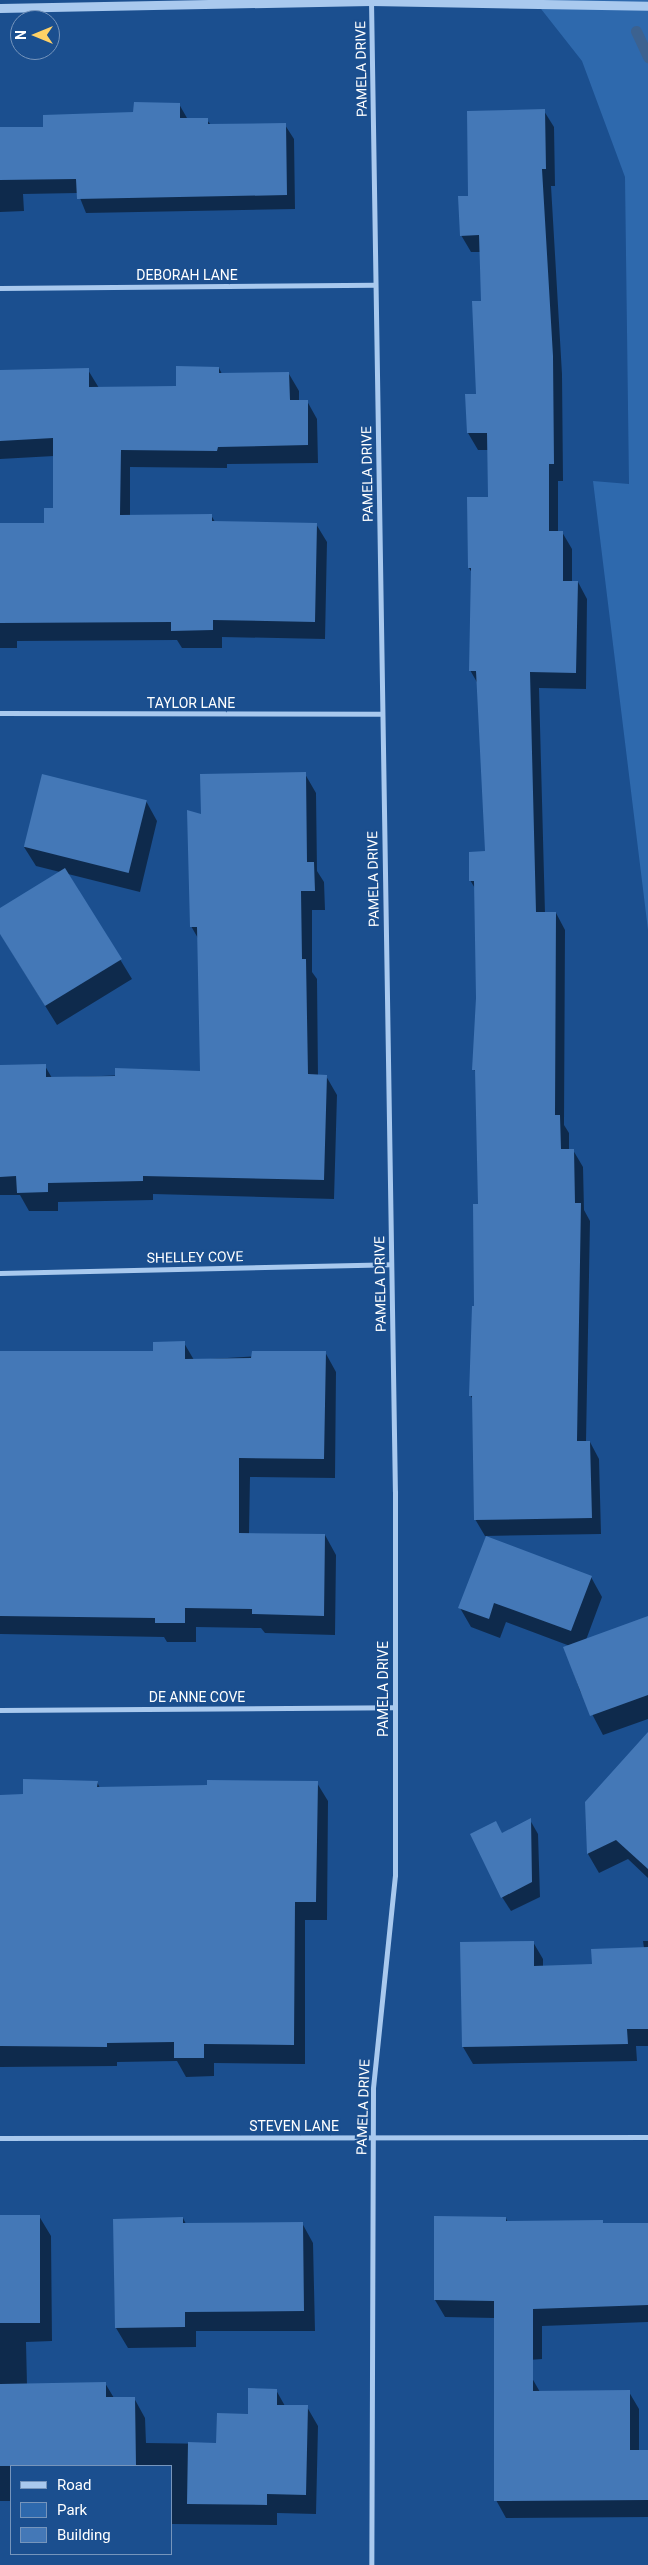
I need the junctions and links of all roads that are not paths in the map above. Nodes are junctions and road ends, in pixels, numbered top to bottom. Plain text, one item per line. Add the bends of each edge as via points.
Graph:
1 (371, 1) junction
2 (648, 6) edge
3 (0, 8) edge
4 (375, 285) junction
5 (0, 288) edge
6 (0, 713) edge
7 (382, 714) junction
8 (391, 1264) junction
9 (0, 1273) edge
10 (395, 1707) junction
11 (0, 1710) edge
12 (373, 2137) junction
13 (648, 2137) edge
14 (0, 2138) edge
15 (371, 2565) edge

1 - 2 street
1 - 3 street
1 - 4 street, PAMELA DRIVE
4 - 5 street, DEBORAH LANE
4 - 7 street, PAMELA DRIVE
6 - 7 street, TAYLOR LANE
7 - 8 street, PAMELA DRIVE
8 - 9 street, SHELLEY COVE
8 - 10 street, PAMELA DRIVE
10 - 11 street, DE ANNE COVE
10 - 12 street, PAMELA DRIVE via 395,1875 373,2089
12 - 13 street, STEVEN LANE
12 - 14 street, STEVEN LANE
12 - 15 street, PAMELA DRIVE

